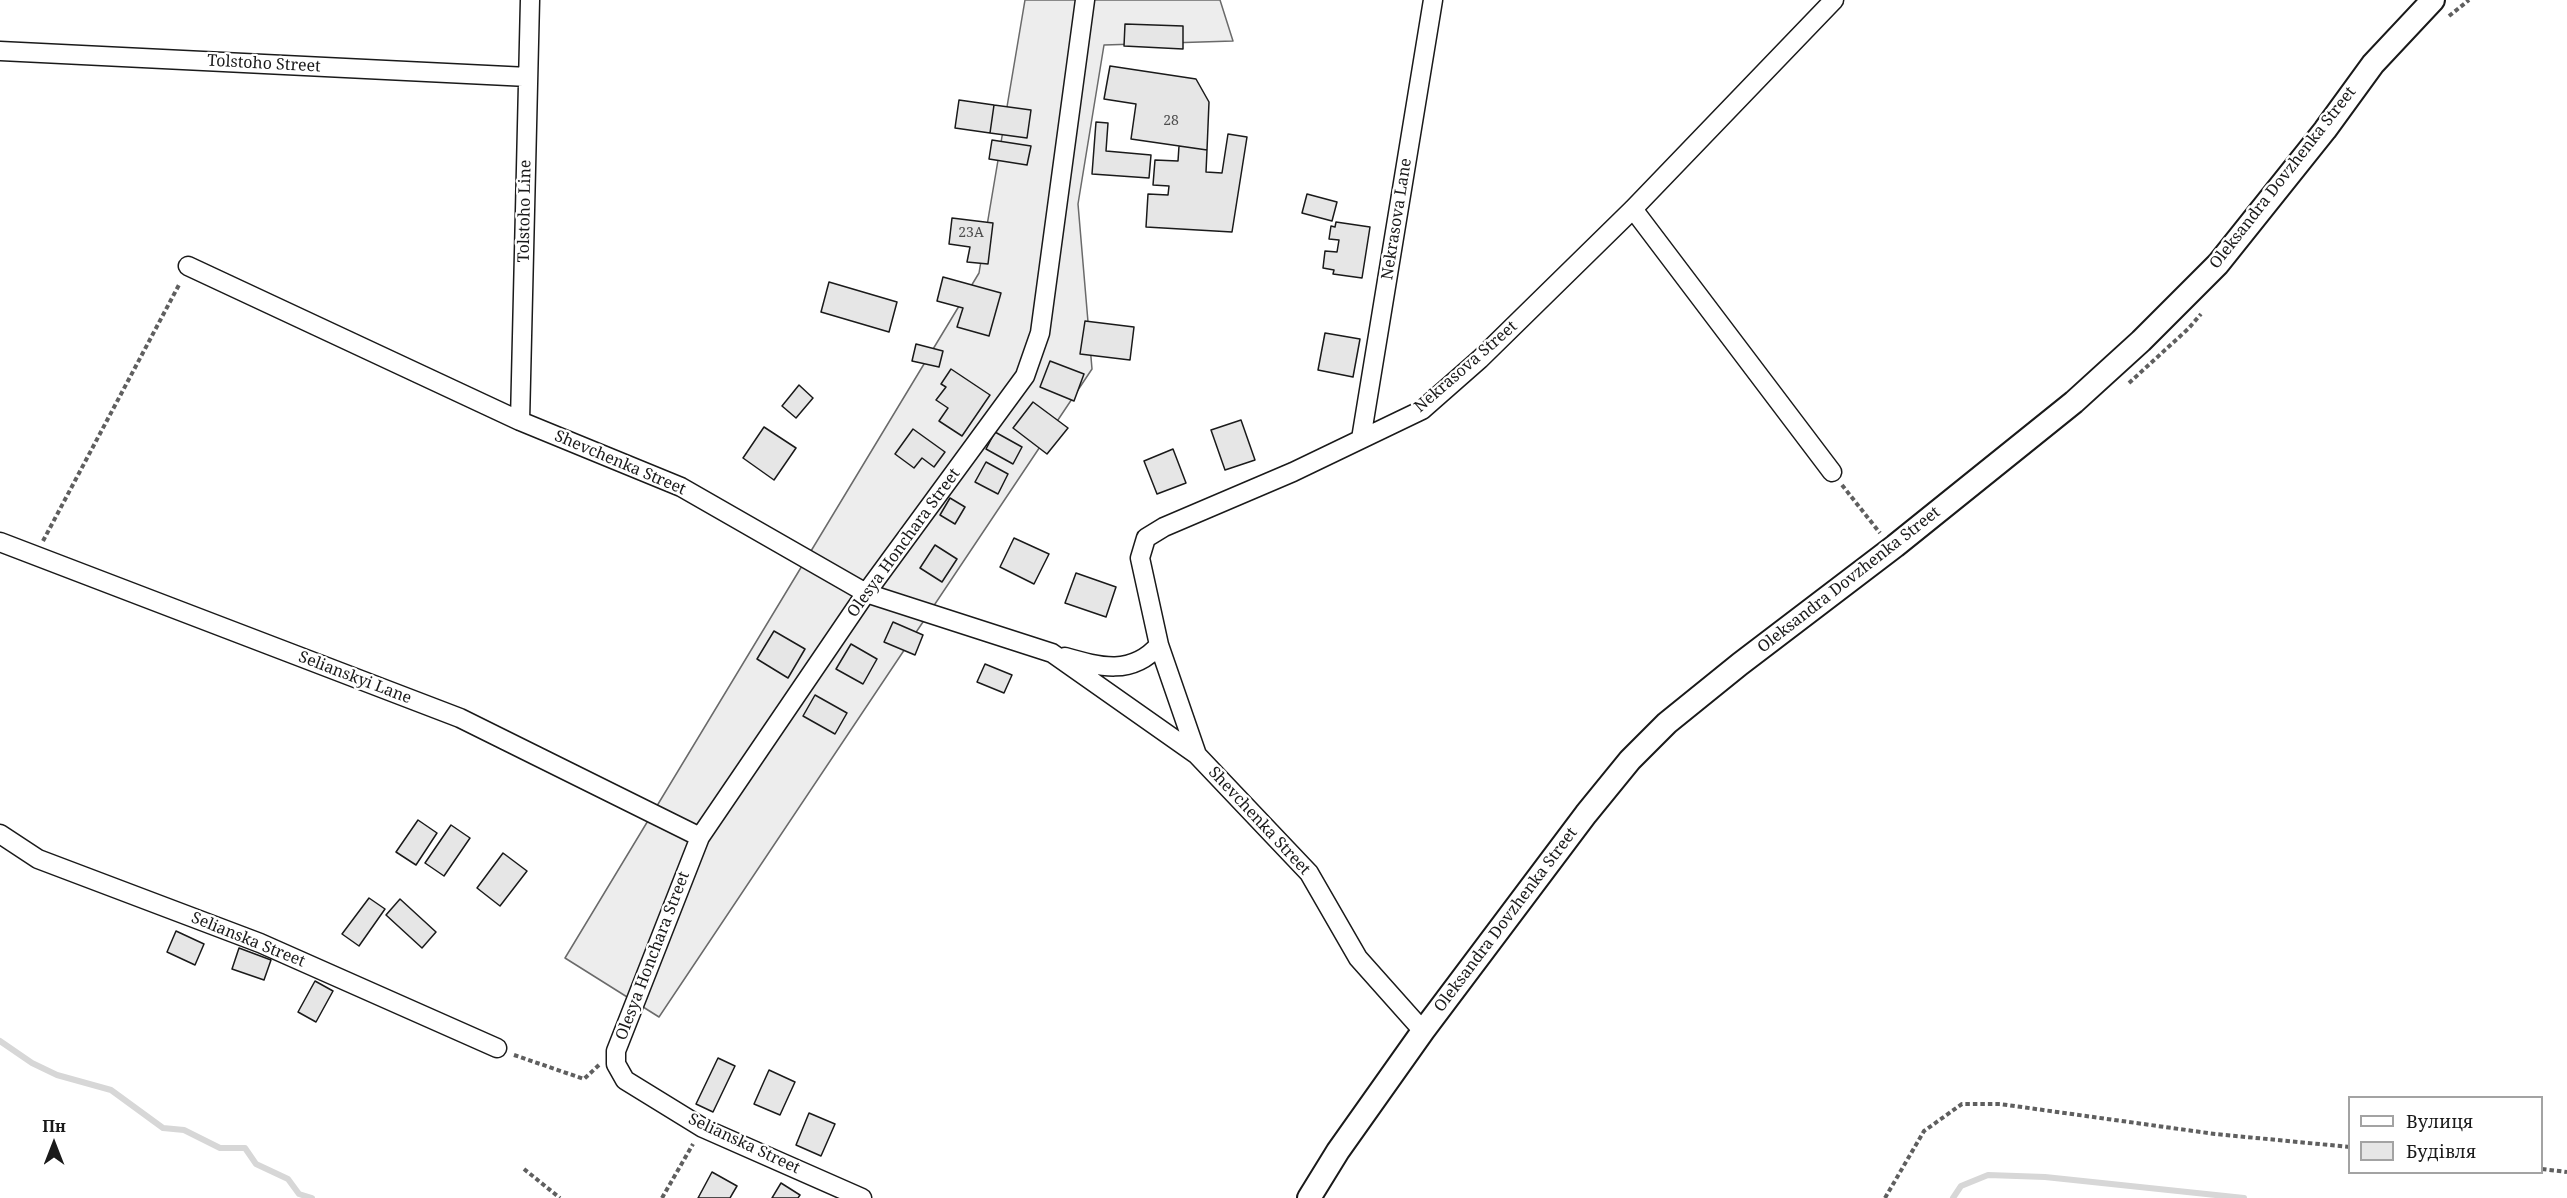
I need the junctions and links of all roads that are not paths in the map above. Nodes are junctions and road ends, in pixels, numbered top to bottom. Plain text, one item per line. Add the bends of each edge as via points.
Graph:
1 (530, 0) edge
2 (1085, 0) edge
3 (1433, 0) edge
4 (1834, 0) edge
5 (2433, 0) edge
6 (0, 51) edge
7 (528, 77) junction
8 (1633, 209) junction
9 (188, 266) road end
10 (520, 421) junction
11 (1361, 439) junction
12 (1832, 472) road end
13 (0, 542) edge
14 (866, 593) junction
15 (1159, 645) junction
16 (1052, 653) junction
17 (1197, 755) junction
18 (0, 834) edge
19 (700, 837) junction
20 (1423, 1031) junction
21 (497, 1048) road end
22 (616, 1052) joint
23 (862, 1198) edge
24 (1309, 1198) edge

1 - 7 street, Tolstoho Line
2 - 14 street, Olesya Honchara Street via 1040,333 1025,376
3 - 11 street, Nekrasova Lane
4 - 8 street, Nekrasova Street
5 - 20 street, Oleksandra Dovzhenka Street via 2373,64 2217,264 2141,341 2074,402 1667,723 1630,760
6 - 7 street, Tolstoho Street
7 - 10 street, Tolstoho Line
8 - 11 street, Nekrasova Street via 1480,359 1422,410
8 - 12 street
9 - 10 street, Shevchenka Street
10 - 14 street, Shevchenka Street via 681,487
11 - 15 street, Nekrasova Street via 1146,538 1140,558
13 - 19 street, Selianskyi Lane via 460,718
14 - 16 street, Shevchenka Street
14 - 19 street, Olesya Honchara Street
15 - 16 street, Shevchenka Street via 1148,658 1113,666
15 - 17 street, Nekrasova Street
16 - 17 street, Shevchenka Street
17 - 20 street, Shevchenka Street via 1309,873 1358,958
18 - 21 street, Selianska Street via 38,859 260,943
19 - 22 street, Olesya Honchara Street
20 - 24 street, Oleksandra Dovzhenka Street
22 - 23 street, Selianska Street via 616,1064 625,1080 704,1128

